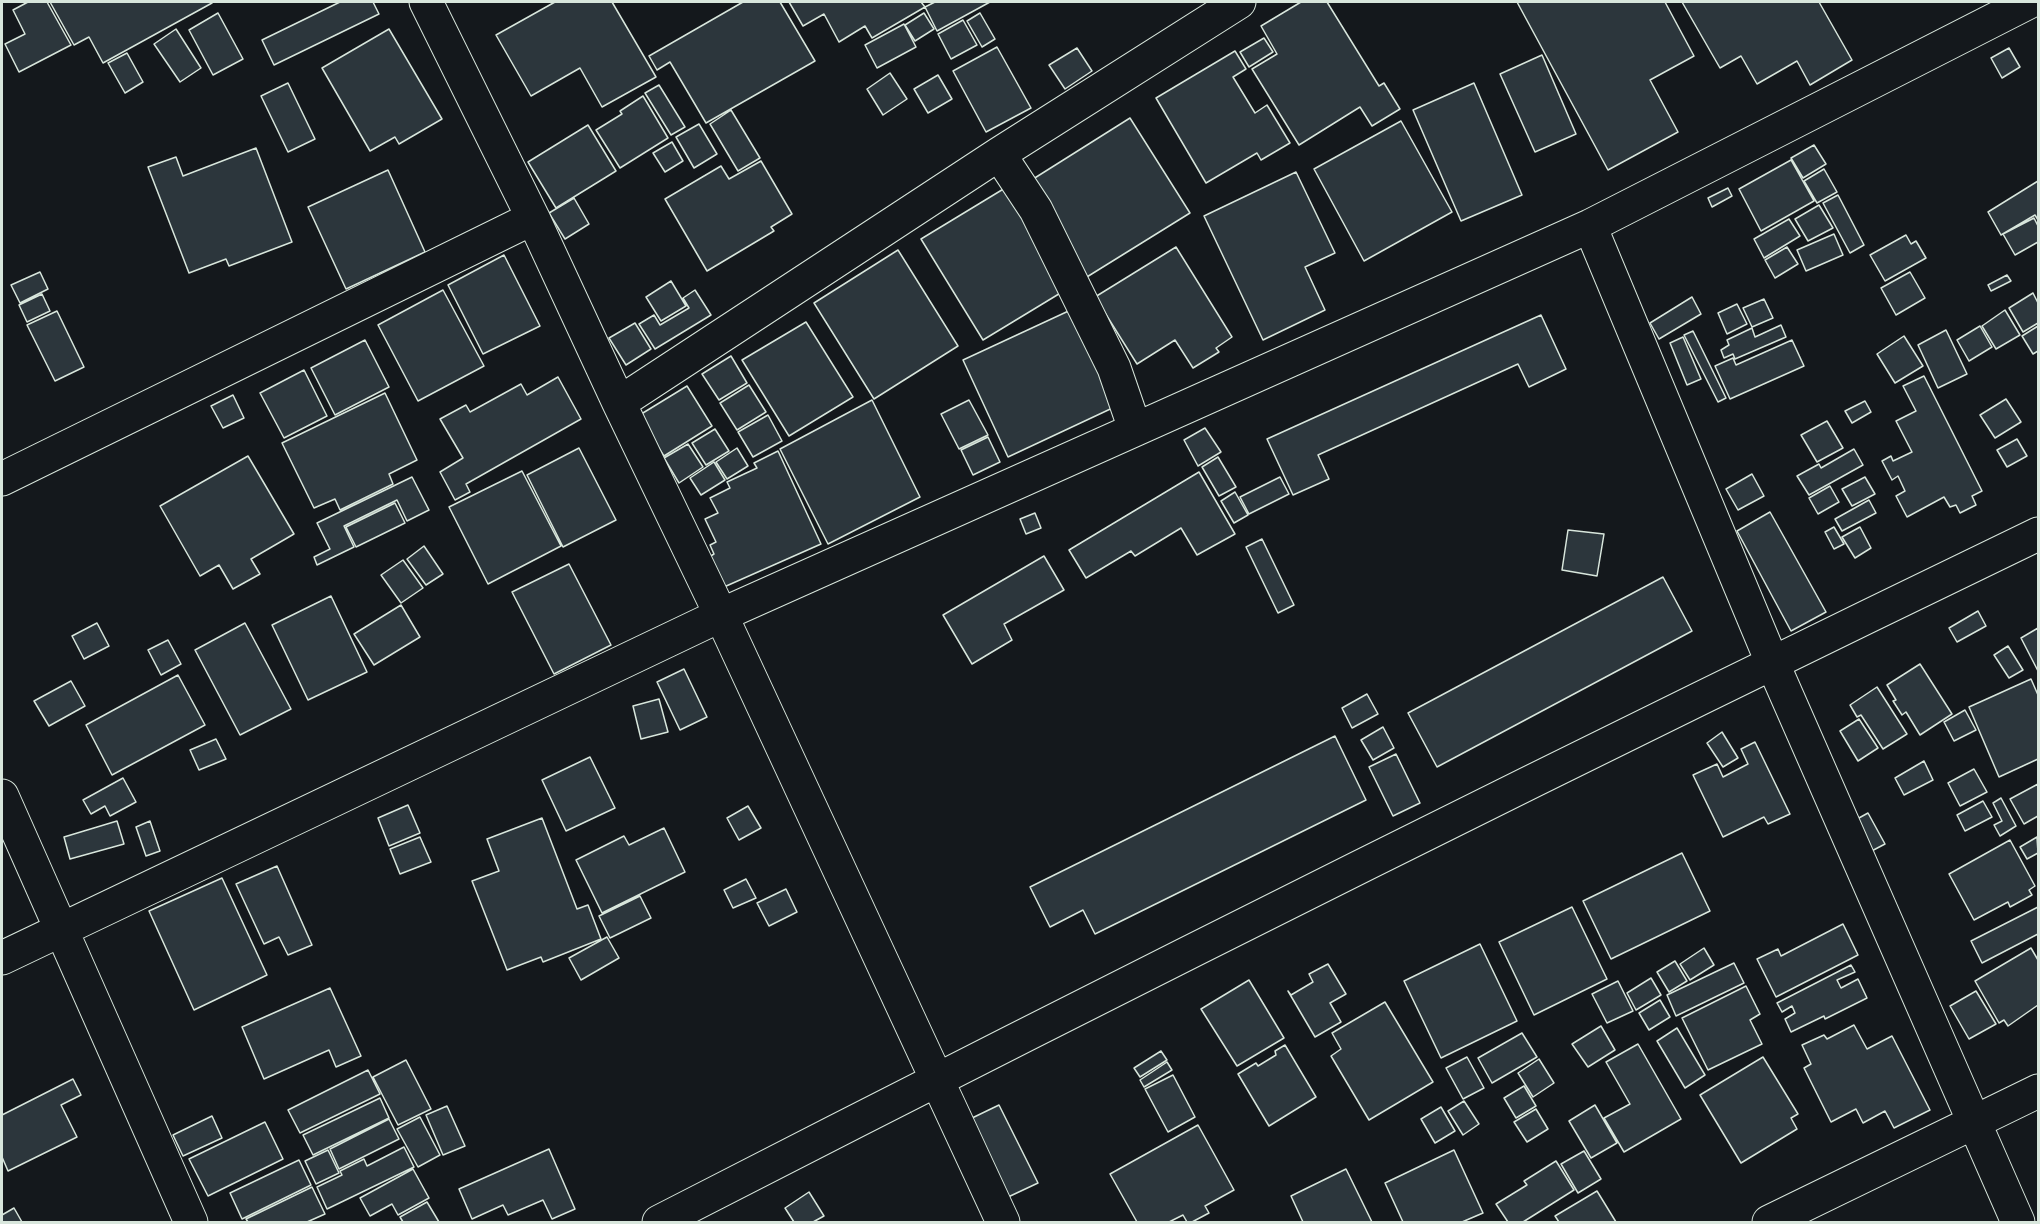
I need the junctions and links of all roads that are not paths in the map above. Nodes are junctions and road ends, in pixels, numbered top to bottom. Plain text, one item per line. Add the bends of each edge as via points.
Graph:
1 (1239, 2) edge
2 (2029, 2) edge
3 (432, 4) edge
4 (999, 154) junction
5 (533, 218) junction
6 (1590, 226) junction
7 (619, 403) junction
8 (1135, 429) junction
9 (2, 479) edge
10 (2038, 534) edge
11 (721, 615) junction
12 (1772, 662) junction
13 (2, 796) edge
14 (60, 930) junction
15 (2, 958) edge
16 (935, 1080) junction
17 (2038, 1091) edge
18 (1976, 1123) junction
19 (191, 1222) edge
20 (659, 1222) edge
21 (1003, 1222) edge
22 (1770, 1222) edge
23 (2019, 1222) edge

1 - 4 street
2 - 6 street
3 - 5 street
4 - 7 street
4 - 8 street via 1036,210 1114,368
5 - 7 street
5 - 9 street
6 - 8 street
6 - 12 street
7 - 11 street
8 - 11 street
10 - 12 street
11 - 14 street
11 - 16 street
12 - 16 street
12 - 18 street
13 - 14 street
14 - 15 street
14 - 19 street
16 - 20 street
16 - 21 street
17 - 18 street
18 - 22 street
18 - 23 street

